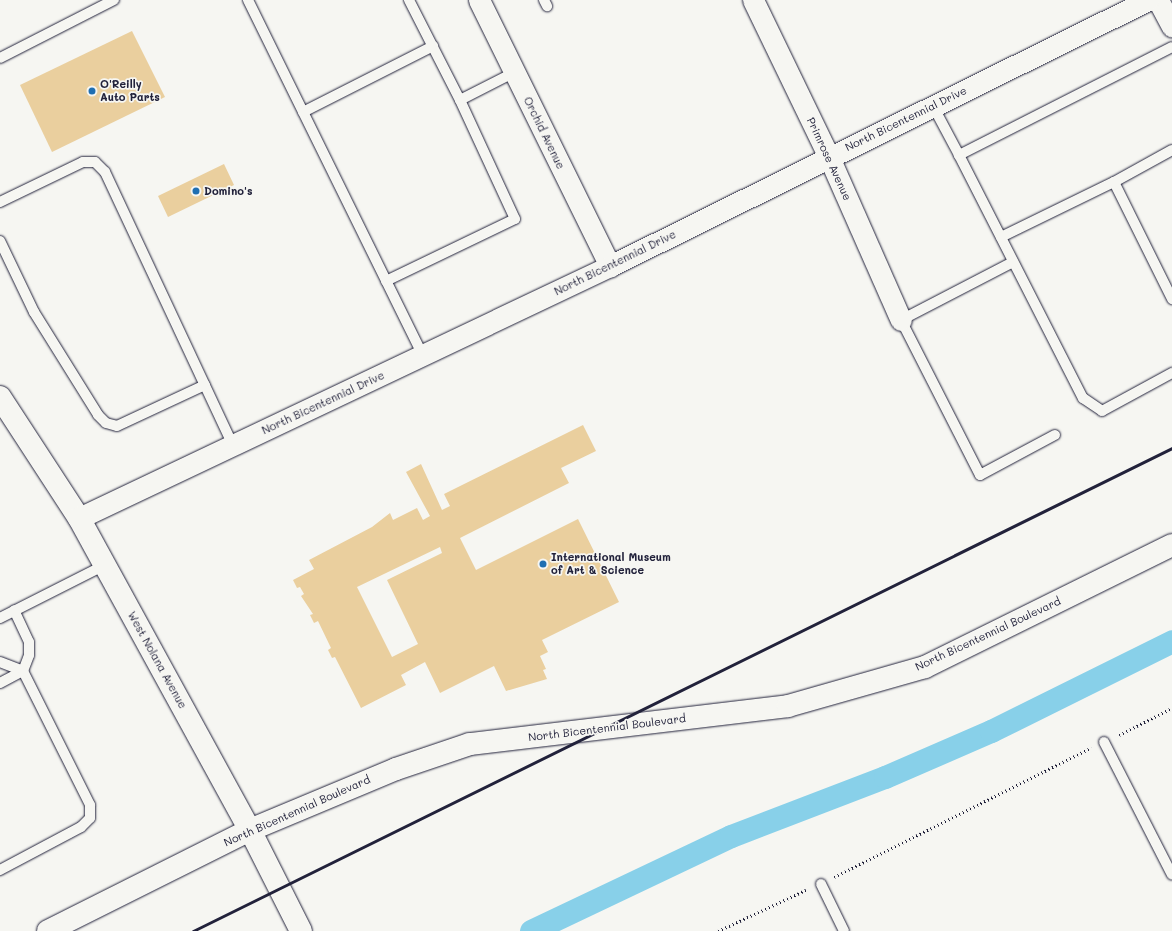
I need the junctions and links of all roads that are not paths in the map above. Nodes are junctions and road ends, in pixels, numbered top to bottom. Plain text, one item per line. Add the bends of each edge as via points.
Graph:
1 (114, 0) edge
2 (248, 0) edge
3 (409, 0) edge
4 (479, 0) edge
5 (753, 0) edge
6 (1148, 0) edge
7 (1158, 0) edge
8 (1172, 26) edge
9 (433, 46) junction
10 (1172, 47) edge
11 (0, 58) edge
12 (515, 72) junction
13 (460, 100) junction
14 (933, 106) junction
15 (302, 112) junction
16 (1172, 150) edge
17 (959, 155) junction
18 (829, 157) junction
19 (1114, 182) junction
20 (0, 202) edge
21 (1000, 236) junction
22 (0, 241) edge
23 (1014, 262) junction
24 (610, 266) junction
25 (386, 281) junction
26 (1172, 299) edge
27 (900, 320) junction
28 (423, 356) junction
29 (1172, 373) edge
30 (205, 385) junction
31 (0, 397) edge
32 (1055, 436) dead end
33 (233, 445) junction
34 (79, 518) junction
35 (1172, 545) edge
36 (105, 565) junction
37 (14, 610) junction
38 (0, 618) edge
39 (0, 662) edge
40 (23, 671) junction
41 (0, 683) edge
42 (1104, 742) road end
43 (250, 830) junction
44 (0, 870) edge
45 (1172, 876) edge
46 (820, 884) road end
47 (48, 931) edge
48 (301, 931) edge
49 (844, 931) edge

1 - 11 lane
2 - 15 lane
3 - 9 lane
4 - 12 street, Orchid Avenue
5 - 18 street, Primrose Avenue
6 - 14 street, North Bicentennial Drive
7 - 8 street
9 - 13 lane
9 - 15 lane
10 - 17 lane
12 - 13 lane
12 - 24 street, Orchid Avenue
13 - 25 lane via 515,219
14 - 17 lane
14 - 18 street, North Bicentennial Drive
15 - 25 lane
16 - 19 lane
17 - 21 lane
18 - 24 street, North Bicentennial Drive
18 - 27 street, Primrose Avenue
19 - 21 lane
19 - 26 lane
20 - 30 lane via 83,162 95,162 105,172
21 - 23 lane
22 - 30 lane via 34,312 98,416 106,423 117,426
23 - 27 lane
23 - 29 lane via 1083,398 1102,411
24 - 28 street, North Bicentennial Drive
25 - 28 lane
27 - 32 lane via 980,475
28 - 33 street, North Bicentennial Drive
30 - 33 lane
31 - 34 main road, West Nolana Avenue
33 - 34 street, North Bicentennial Drive
34 - 36 main road, West Nolana Avenue
35 - 43 main road, North Bicentennial Boulevard via 925,667 788,706 470,744 374,777
36 - 37 lane
36 - 43 main road, West Nolana Avenue
37 - 38 lane
37 - 40 lane via 29,642 29,655
39 - 40 lane
40 - 41 lane
40 - 44 lane via 90,805 90,818 81,828
42 - 45 lane
43 - 47 main road, North Bicentennial Boulevard
43 - 48 main road, West Nolana Avenue
46 - 49 lane

